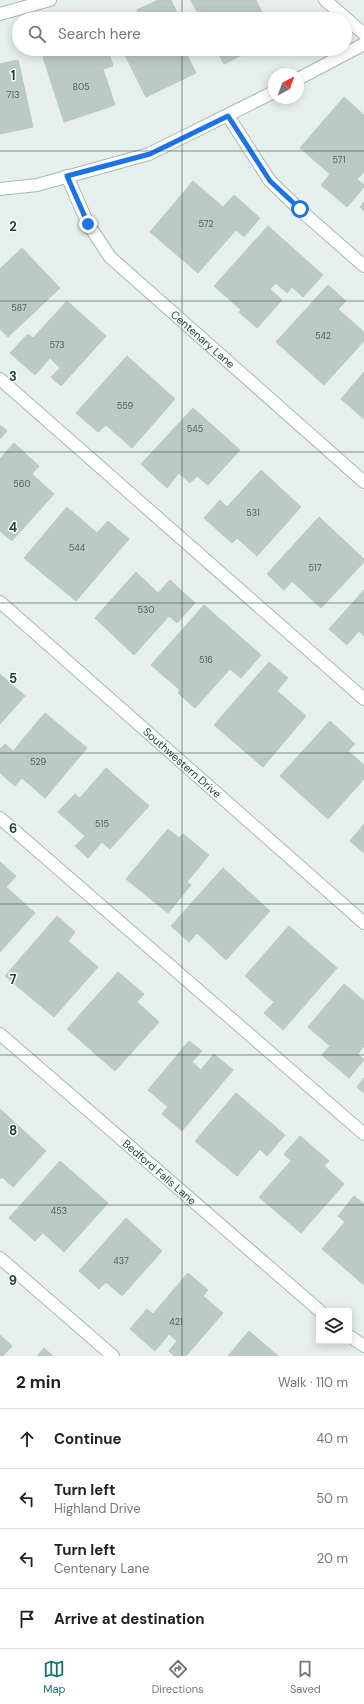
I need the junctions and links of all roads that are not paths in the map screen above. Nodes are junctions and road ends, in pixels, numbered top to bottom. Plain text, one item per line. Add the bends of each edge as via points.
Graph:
1 (50, 0) edge
2 (325, 0) edge
3 (339, 12) edge
4 (0, 14) edge
5 (352, 24) edge
6 (364, 34) edge
7 (364, 44) edge
8 (352, 50) edge
9 (341, 56) edge
10 (304, 76) edge
11 (268, 95) edge
12 (228, 116) junction
13 (67, 176) junction
14 (0, 189) edge
15 (364, 266) edge
16 (0, 380) edge
17 (364, 482) edge
18 (0, 602) edge
19 (364, 699) edge
20 (0, 818) edge
21 (364, 923) edge
22 (0, 1034) edge
23 (364, 1134) edge
24 (0, 1258) edge
25 (317, 1308) edge
26 (352, 1338) edge
27 (364, 1346) edge
28 (113, 1356) edge

1 - 4 street
2 - 3 street
5 - 6 street
7 - 8 street
9 - 10 street
11 - 12 street
12 - 13 street via 150,154
12 - 15 street via 270,181
13 - 14 street via 37,185
13 - 17 street, Centenary Lane via 88,224 110,257
16 - 19 street
18 - 21 street, Southwestern Drive
20 - 23 street
22 - 25 street, Bedford Falls Lane
24 - 28 street
26 - 27 street

